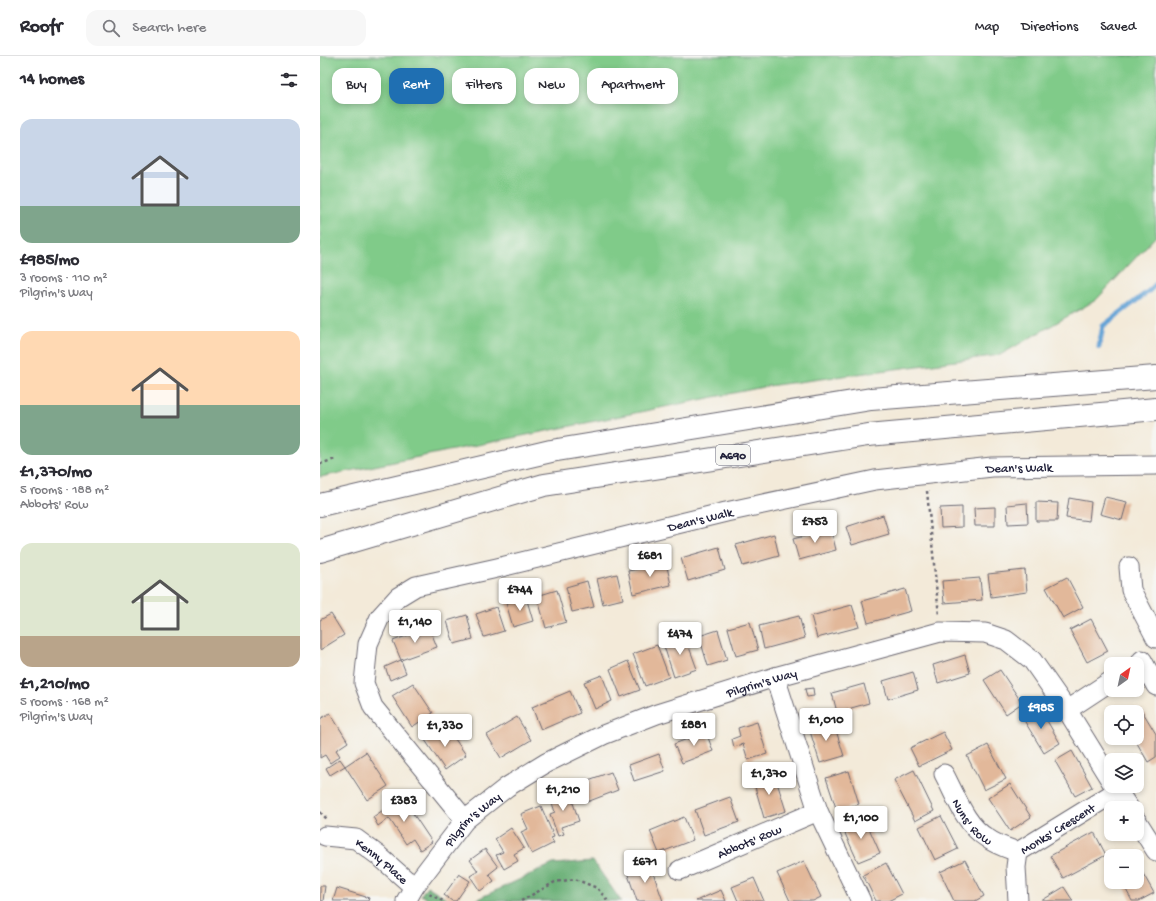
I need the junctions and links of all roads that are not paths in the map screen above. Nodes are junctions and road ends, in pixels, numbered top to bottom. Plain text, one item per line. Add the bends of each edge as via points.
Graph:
1 (1156, 377) edge
2 (1156, 409) edge
3 (1156, 465) edge
4 (320, 505) edge
5 (320, 551) edge
6 (1129, 567) dead end
7 (1156, 638) edge
8 (1145, 659) edge
9 (775, 677) junction
10 (1104, 686) edge
11 (1156, 686) edge
12 (1067, 710) junction
13 (1104, 770) edge
14 (944, 774) dead end
15 (1104, 793) edge
16 (818, 811) junction
17 (465, 820) junction
18 (1144, 832) edge
19 (325, 836) dead end
20 (1156, 851) edge
21 (1018, 852) junction
22 (680, 870) dead end
23 (410, 894) edge
24 (861, 901) edge
25 (1018, 901) edge

1 - 4 highway via 871,399 551,451
2 - 5 highway, A690 via 868,435 544,484
3 - 17 street, Dean's Walk via 992,467 875,480 726,512 416,586 398,597 380,617 368,644 364,683 373,707
6 - 7 street via 1131,590
8 - 11 street
9 - 12 street, Pilgrim's Way via 940,632 984,633 1006,640 1032,660
9 - 16 street
9 - 17 street, Pilgrim's Way via 657,714 603,735 546,763 507,787
10 - 12 street
12 - 13 street, Pilgrim's Way
14 - 21 street, Nuns' Row via 974,827 986,838
15 - 21 street, Monks' Crescent
16 - 22 street, Abbots' Row
16 - 24 street
17 - 23 street, Pilgrim's Way
18 - 20 street
19 - 23 street, Kenny Place via 356,839 379,856
21 - 25 street, Monks' Crescent

